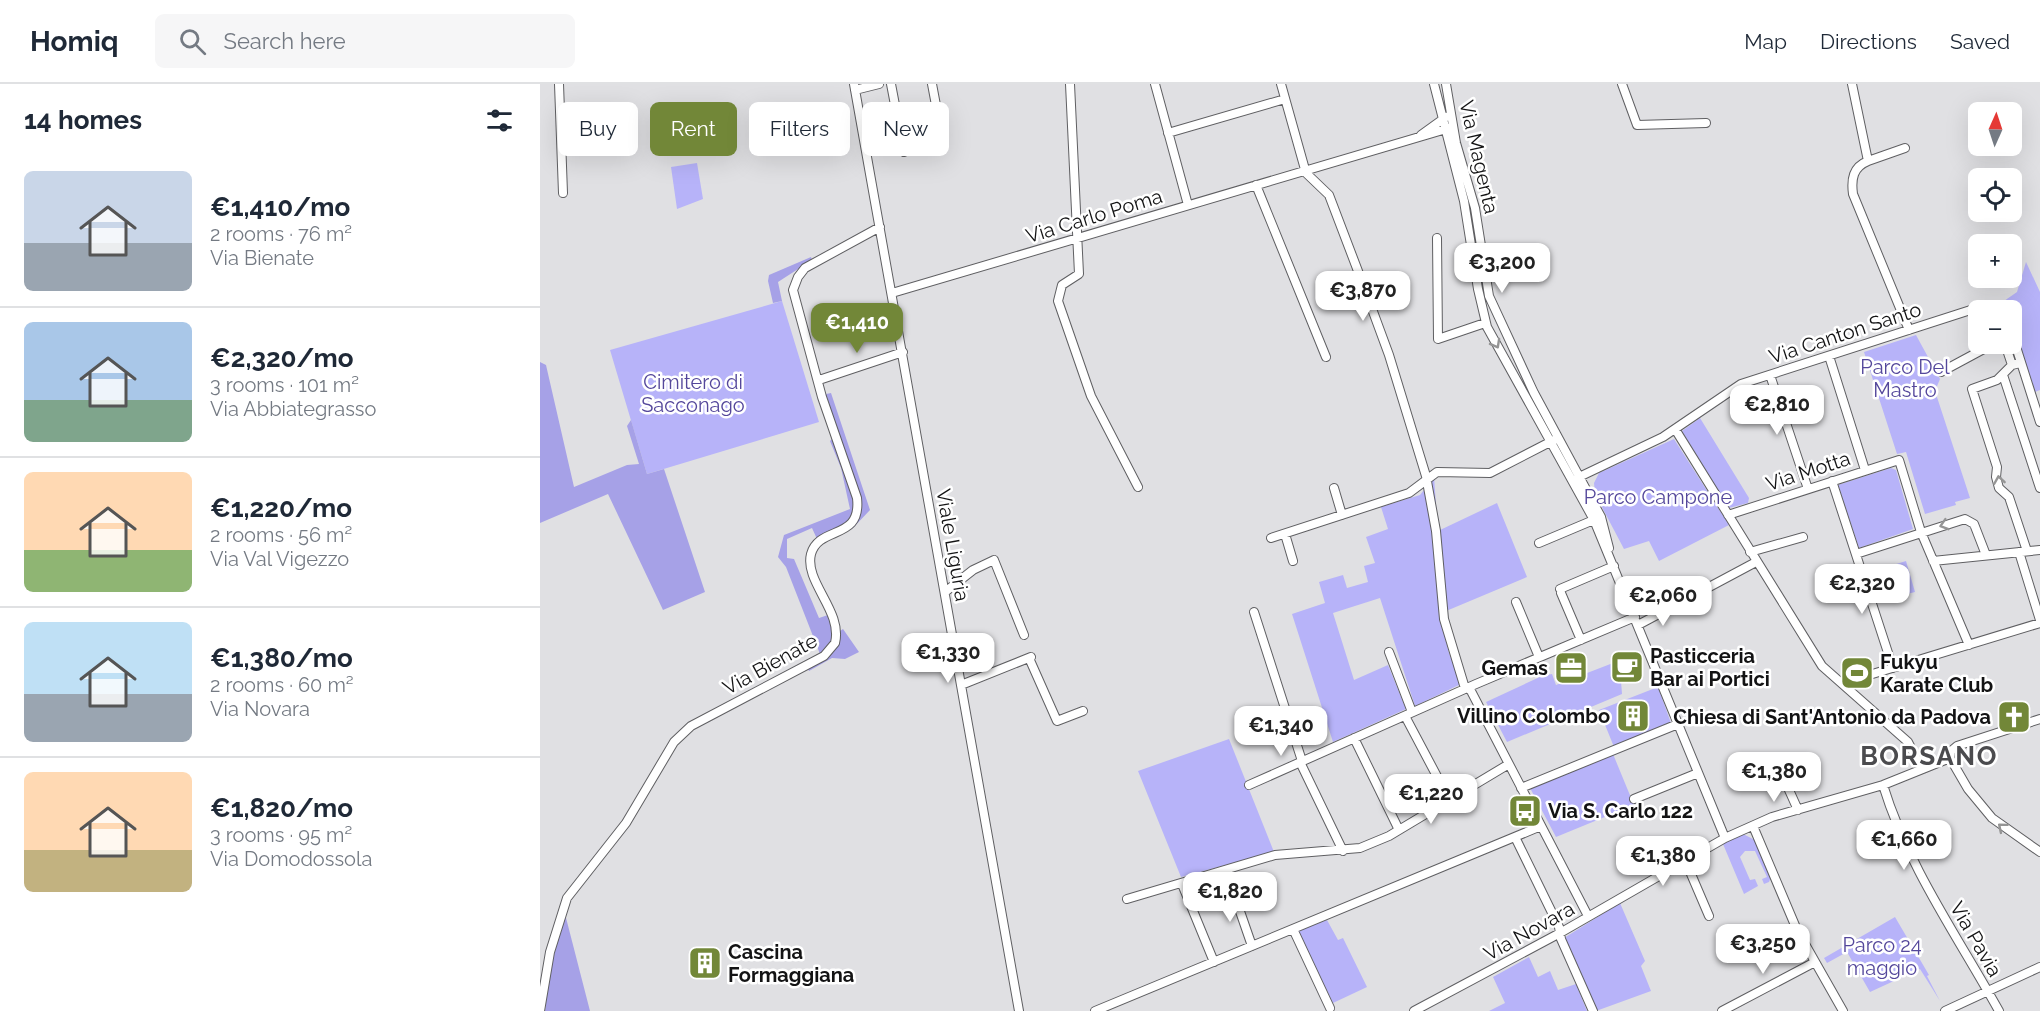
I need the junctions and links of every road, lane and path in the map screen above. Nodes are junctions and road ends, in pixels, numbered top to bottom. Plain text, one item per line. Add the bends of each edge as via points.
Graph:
1 (559, 84) edge
2 (879, 84) edge
3 (891, 84) edge
4 (932, 84) edge
5 (1070, 84) edge
6 (1155, 84) edge
7 (1281, 84) edge
8 (1434, 84) edge
9 (1446, 84) edge
10 (1622, 84) edge
11 (1852, 84) edge
12 (855, 87) edge
13 (1285, 99) junction
14 (894, 102) edge
15 (935, 102) edge
16 (1447, 118) junction
17 (1706, 123) dead end
18 (1449, 129) junction
19 (1168, 133) junction
20 (1417, 137) junction
21 (1905, 148) dead end
22 (1868, 161) junction
23 (1305, 170) junction
24 (1256, 185) junction
25 (562, 193) dead end
26 (1188, 205) junction
27 (880, 227) junction
28 (1078, 238) junction
29 (1437, 238) dead end
30 (1482, 288) junction
31 (892, 293) junction
32 (1968, 311) edge
33 (1485, 323) junction
34 (1908, 330) junction
35 (903, 352) junction
36 (1974, 354) edge
37 (2010, 354) edge
38 (2015, 354) edge
39 (1828, 356) junction
40 (1326, 357) dead end
41 (2016, 364) junction
42 (1941, 372) dead end
43 (1770, 375) junction
44 (2002, 375) junction
45 (819, 380) junction
46 (2040, 392) edge
47 (2031, 396) junction
48 (2040, 422) edge
49 (1675, 429) junction
50 (1555, 439) junction
51 (1865, 470) junction
52 (1576, 479) junction
53 (1426, 481) junction
54 (1832, 481) junction
55 (1138, 487) dead end
56 (1334, 488) dead end
57 (2040, 488) edge
58 (1808, 489) junction
59 (1342, 515) junction
60 (1728, 515) junction
61 (1598, 518) junction
62 (1921, 532) junction
63 (1285, 534) junction
64 (1803, 537) dead end
65 (2022, 537) junction
66 (1271, 538) dead end
67 (1539, 543) dead end
68 (2040, 550) edge
69 (1750, 552) junction
70 (2023, 552) junction
71 (2009, 553) junction
72 (1856, 554) junction
73 (1986, 555) junction
74 (1293, 561) dead end
75 (1934, 561) junction
76 (1756, 562) junction
77 (1614, 566) junction
78 (945, 592) junction
79 (1516, 602) dead end
80 (1254, 612) dead end
81 (1637, 621) junction
82 (2040, 622) edge
83 (1024, 635) dead end
84 (1581, 640) junction
85 (1969, 645) junction
86 (1389, 652) dead end
87 (1539, 657) junction
88 (1893, 668) junction
89 (962, 685) junction
90 (1845, 686) junction
91 (1468, 688) junction
92 (1083, 711) dead end
93 (1409, 714) junction
94 (2040, 719) edge
95 (1678, 724) junction
96 (1354, 738) junction
97 (1950, 758) junction
98 (1301, 762) junction
99 (1509, 764) junction
100 (1922, 769) junction
101 (1698, 773) junction
102 (1771, 773) dead end
103 (1249, 785) dead end
104 (1883, 786) junction
105 (1521, 788) junction
106 (1449, 799) junction
107 (1634, 799) dead end
108 (1798, 810) junction
109 (1753, 825) junction
110 (1541, 826) junction
111 (1399, 830) junction
112 (1515, 837) junction
113 (1725, 838) junction
114 (1342, 851) junction
115 (2040, 852) edge
116 (1685, 860) junction
117 (1226, 871) junction
118 (1182, 884) junction
119 (1127, 899) dead end
120 (1588, 916) junction
121 (1709, 916) dead end
122 (1293, 929) junction
123 (1560, 933) junction
124 (1252, 946) junction
125 (1214, 962) junction
126 (1815, 962) junction
127 (2040, 967) edge
128 (1987, 992) junction
129 (1330, 1008) dead end
130 (540, 1011) edge
131 (1019, 1011) edge
132 (1095, 1011) edge
133 (1414, 1011) edge
134 (1593, 1011) edge
135 (1722, 1011) edge
136 (1843, 1011) edge
137 (1945, 1011) edge
138 (1999, 1011) edge

1 - 25 street
2 - 12 street
3 - 14 street
4 - 15 street
5 - 28 street
6 - 19 street
7 - 13 street
8 - 16 street, Via Magenta
9 - 16 street, Via Magenta
10 - 17 street via 1637,125
11 - 22 street
12 - 27 street
13 - 19 street
13 - 23 street
16 - 18 street, Via Magenta
16 - 20 street
18 - 20 street, Via Carlo Poma
18 - 30 street, Via Magenta via 1475,212
19 - 26 street
20 - 23 street, Via Carlo Poma
21 - 22 street
22 - 34 street via 1854,172 1853,194
23 - 24 street, Via Carlo Poma
23 - 53 street via 1330,197 1389,355
24 - 26 street, Via Carlo Poma
24 - 40 street
26 - 28 street, Via Carlo Poma
27 - 31 street, Viale Liguria
27 - 45 street, Via Bienate via 808,267 796,279 794,298
28 - 31 street, Via Carlo Poma
28 - 55 street via 1079,274 1062,285 1058,301 1091,396
29 - 33 street via 1438,339
30 - 33 street, Via Magenta
30 - 50 street, Via Magenta
31 - 35 street, Viale Liguria
32 - 34 street, Via Canton Santo
33 -> 50 street, Via Magenta
34 - 39 street, Via Canton Santo
35 - 45 street
35 - 78 street, Viale Liguria
36 - 42 street
37 - 41 street
38 - 41 street
39 - 43 street, Via Canton Santo
39 - 51 street
41 - 44 street
41 - 47 street
43 - 49 street, Via Canton Santo via 1739,385
43 - 58 street
44 - 57 street
65 -> 44 street via 2008,496 1999,488 1997,467 1972,389
45 - 130 street, Via Bienate via 858,502 851,525 820,542 811,555 812,568 836,623 835,643 824,656 691,726 674,742 626,823 567,898 550,952
46 - 47 street
47 - 48 street
49 - 52 street, Via Canton Santo
49 - 60 street
50 - 52 street, Via Magenta
50 - 53 street via 1489,474 1441,472
51 - 54 street, Via Motta
51 - 62 street, Via Motta via 1898,459
52 - 61 street, Via Magenta
53 - 59 street via 1409,493
53 - 91 street via 1436,531 1444,619
54 - 58 street, Via Motta
54 - 72 street
56 - 59 street
58 - 60 street, Via Motta
59 - 63 street
60 - 69 street
61 - 67 street
61 - 77 street, Via Magenta
62 - 72 street
73 -> 62 street via 1974,524 1968,519
62 - 75 street
63 - 66 street
63 - 74 street
64 - 69 street
65 - 70 street
65 - 71 street
68 - 70 street
69 - 76 street
70 - 71 street
70 - 82 street
71 - 73 street
72 - 88 street
73 - 75 street
75 - 85 street
76 - 81 street
76 - 90 street via 1822,666
77 - 81 street, Via Magenta
77 - 84 street via 1561,591
78 - 83 street via 973,570 994,560
78 - 89 street, Viale Liguria
79 - 87 street
80 - 98 street
81 - 84 street
81 - 95 street, Via Magenta
82 - 85 street
84 - 87 street
85 - 88 street
86 - 93 street
87 - 91 street
88 - 90 street
89 - 92 street via 1030,658 1057,721
89 - 131 street, Viale Liguria
90 - 100 street via 1911,745
91 - 93 street
91 - 99 street
93 - 96 street
93 - 106 street
94 - 97 street, Via Novara via 1955,747
95 - 101 street, Via Magenta
95 - 105 street
96 - 98 street
96 - 111 street
97 - 100 street, Via Novara
115 -> 97 street via 1992,818 1968,789
98 - 103 street
98 - 114 street
99 - 105 street
99 - 106 street
100 - 104 street, Via Novara
101 - 107 street
101 - 113 street, Via Magenta
102 - 108 street via 1780,770
104 - 108 street, Via Novara
104 - 128 street, Via Pavia via 1913,860
105 - 110 street
106 - 111 street
108 - 109 street, Via Novara
109 - 113 street, Via Novara
109 - 126 street via 1797,930
110 - 112 street
110 - 120 street
111 - 114 street via 1366,846
112 - 122 street
112 - 123 street
113 - 116 street, Via Novara
114 - 117 street via 1289,853
116 - 120 street, Via Novara
116 - 121 street
117 - 118 street
117 - 124 street
118 - 119 street
118 - 125 street
120 - 123 street, Via Novara
122 - 124 street
122 - 129 street
123 - 133 street, Via Novara
123 - 134 street
124 - 125 street
125 - 132 street
126 - 135 street
126 - 136 street
127 - 128 street
128 - 137 street
128 - 138 street, Via Pavia

